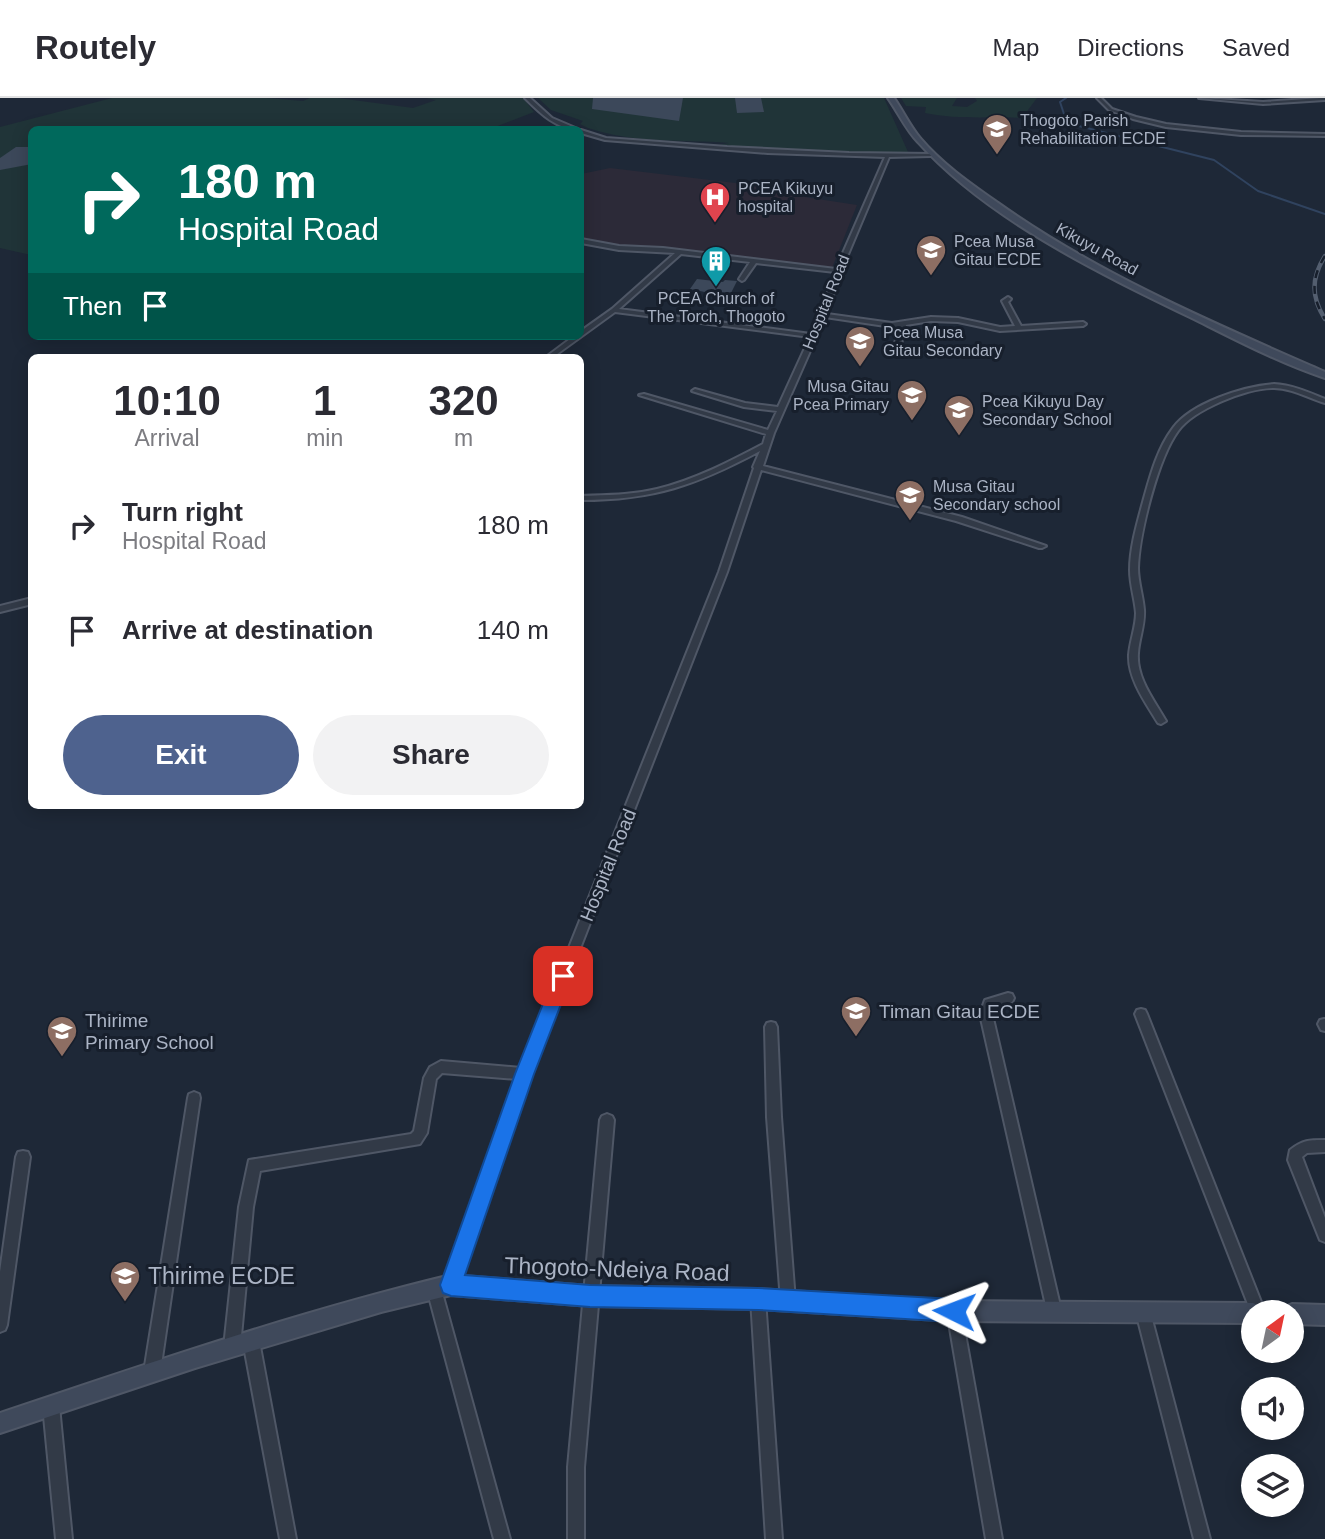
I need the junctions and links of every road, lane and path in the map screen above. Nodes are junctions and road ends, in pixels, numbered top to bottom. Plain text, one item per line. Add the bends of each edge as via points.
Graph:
1 (527, 98) edge
2 (891, 98) edge
3 (1099, 98) edge
4 (1201, 98) edge
5 (1325, 99) edge
6 (1312, 101) junction
7 (1318, 105) dead end
8 (569, 126) edge
9 (584, 132) edge
10 (1325, 135) edge
11 (605, 139) junction
12 (584, 141) edge
13 (931, 155) junction
14 (887, 157) junction
15 (584, 242) edge
16 (680, 252) junction
17 (754, 261) junction
18 (838, 271) junction
19 (742, 279) dead end
20 (1008, 299) dead end
21 (614, 310) junction
22 (823, 315) junction
23 (903, 324) junction
24 (1083, 324) dead end
25 (1019, 329) junction
26 (584, 331) edge
27 (814, 335) junction
28 (572, 340) edge
29 (897, 348) dead end
30 (552, 354) edge
31 (1325, 375) edge
32 (695, 391) dead end
33 (642, 395) dead end
34 (1325, 401) edge
35 (780, 409) junction
36 (770, 433) junction
37 (765, 446) junction
38 (757, 467) junction
39 (584, 498) edge
40 (1041, 546) dead end
41 (28, 602) edge
42 (0, 610) edge
43 (1161, 721) dead end
44 (1008, 998) dead end
45 (1141, 1014) dead end
46 (771, 1027) dead end
47 (525, 1074) junction
48 (194, 1098) dead end
49 (607, 1120) dead end
50 (1325, 1146) edge
51 (23, 1157) dead end
52 (1325, 1235) edge
53 (443, 1287) junction
54 (590, 1296) junction
55 (758, 1299) junction
56 (1250, 1300) edge
57 (789, 1301) junction
58 (1054, 1310) junction
59 (954, 1311) junction
60 (1143, 1312) junction
61 (1241, 1313) edge
62 (1304, 1315) edge
63 (1324, 1317) edge
64 (0, 1325) edge
65 (241, 1344) junction
66 (152, 1372) junction
67 (51, 1406) junction
68 (0, 1423) edge
69 (64, 1539) edge
70 (288, 1539) edge
71 (502, 1539) edge
72 (576, 1539) edge
73 (774, 1539) edge
74 (994, 1539) edge
75 (1202, 1539) edge

1 - 8 street via 544,116
2 - 13 main road, Kikuyu Road via 905,125
3 - 10 street via 1120,114 1180,127 1254,135
4 - 6 street
5 - 6 street
6 - 7 street
9 - 11 street
11 - 12 street
11 - 14 street
13 - 14 street
13 - 31 main road, Kikuyu Road via 1016,218 1095,265
14 - 18 street, Hospital Road
15 - 16 street
16 - 17 street
16 - 21 street
17 - 18 street
17 - 19 street
18 - 22 street, Hospital Road
20 - 25 street via 1005,301
21 - 26 street
21 - 27 street
22 - 23 street
22 - 27 street, Hospital Road
23 - 25 street via 958,320
23 - 29 street
24 - 25 street
27 - 35 street, Hospital Road
28 - 30 street
32 - 35 street via 751,407
33 - 36 street
34 - 43 street via 1282,387 1262,387 1194,414 1171,435 1143,512 1134,569 1140,615 1134,667
35 - 36 street, Hospital Road
36 - 37 street, Hospital Road
37 - 38 street, Hospital Road
37 - 39 street via 671,489 615,499
38 - 40 street via 959,519
38 - 47 street, Hospital Road via 723,572
41 - 42 street
44 - 58 street via 989,1003 986,1014
45 - 56 street
46 - 57 street
47 - 53 street, Hospital Road
47 - 65 street via 441,1067 430,1078 415,1140 254,1165 246,1207
48 - 66 street
49 - 54 street
50 - 52 street via 1304,1147 1295,1154
51 - 64 street
53 - 54 main road, Thogoto-Ndeiya Road
53 - 65 main road, Thogoto-Ndeiya Road
53 - 71 street
54 - 55 main road, Thogoto-Ndeiya Road
54 - 72 street via 576,1467
55 - 57 main road, Thogoto-Ndeiya Road
55 - 73 street
57 - 59 main road, Thogoto-Ndeiya Road
58 - 59 main road, Thogoto-Ndeiya Road
58 - 60 main road, Thogoto-Ndeiya Road
59 - 74 street
60 - 61 main road, Thogoto-Ndeiya Road
60 - 75 street
62 - 63 main road
65 - 66 main road, Thogoto-Ndeiya Road
65 - 70 street
66 - 67 main road, Thogoto-Ndeiya Road
67 - 68 main road, Thogoto-Ndeiya Road
67 - 69 street

